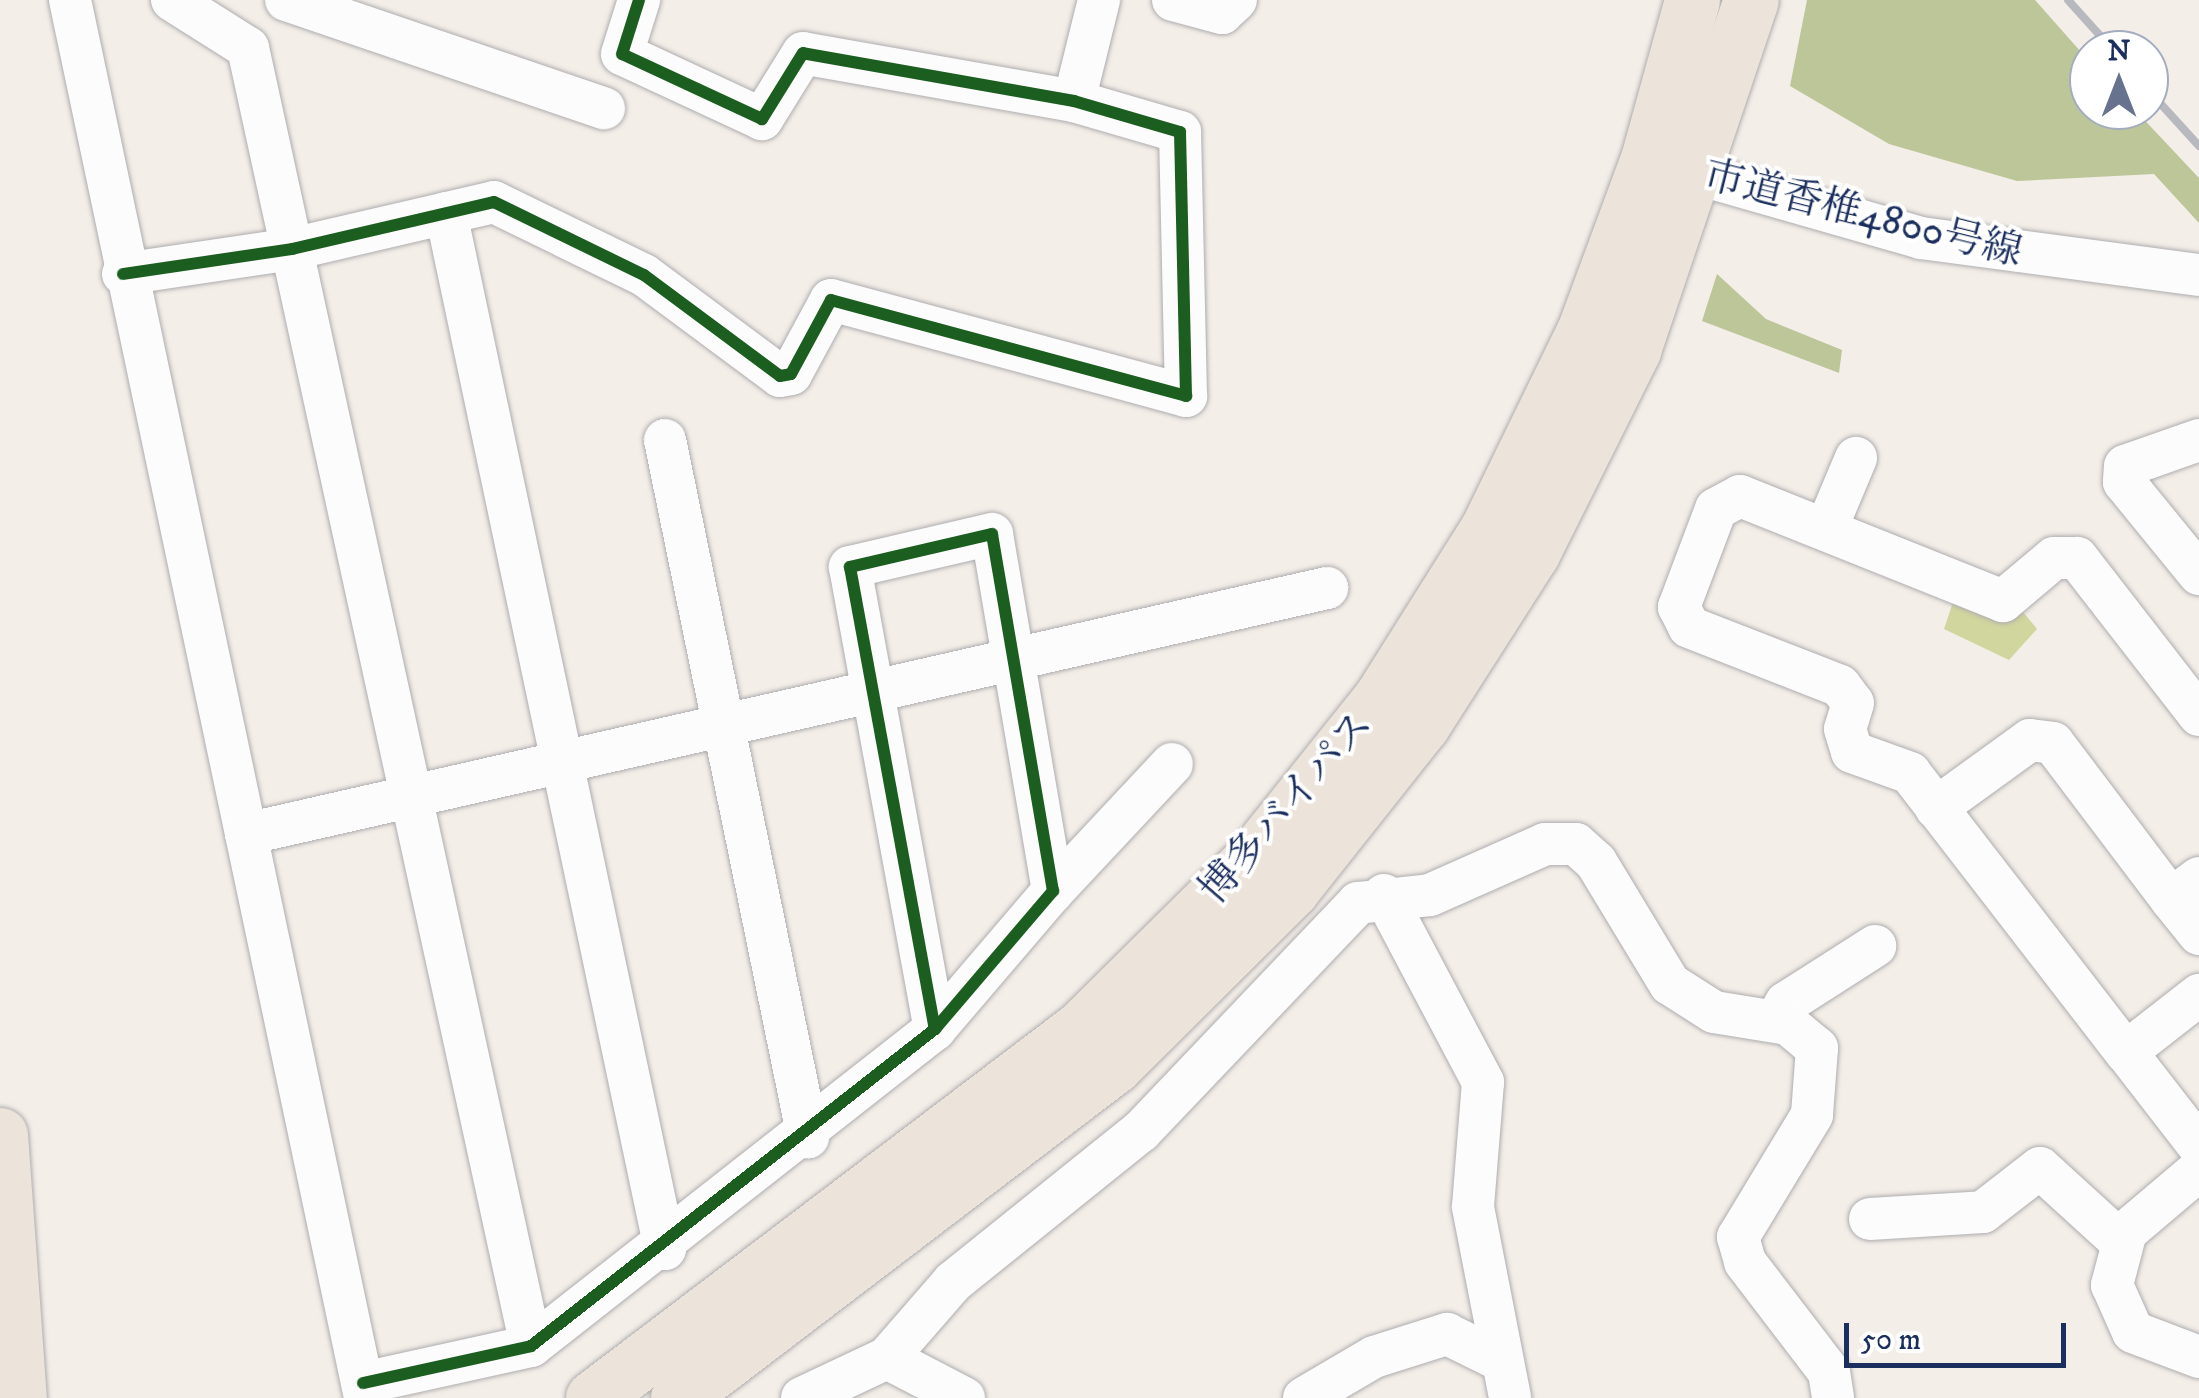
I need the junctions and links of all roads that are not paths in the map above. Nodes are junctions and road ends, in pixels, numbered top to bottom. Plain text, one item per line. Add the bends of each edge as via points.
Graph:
1 (70, 0) edge
2 (172, 0) edge
3 (286, 0) edge
4 (639, 0) edge
5 (1099, 0) edge
6 (1174, 0) edge
7 (1236, 0) edge
8 (1692, 0) edge
9 (1751, 0) edge
10 (1074, 101) junction
11 (604, 108) dead end
12 (1674, 167) junction
13 (446, 214) junction
14 (292, 249) junction
15 (123, 274) junction
16 (2199, 275) edge
17 (665, 440) dead end
18 (2199, 440) edge
19 (1856, 458) dead end
20 (1827, 527) junction
21 (2199, 574) edge
22 (1327, 588) dead end
23 (1020, 657) junction
24 (875, 690) junction
25 (2199, 715) edge
26 (720, 725) junction
27 (564, 759) junction
28 (1172, 764) dead end
29 (410, 796) junction
30 (1936, 808) junction
31 (246, 834) junction
32 (2185, 889) edge
33 (1053, 891) junction
34 (1384, 895) junction
35 (2199, 934) edge
36 (1876, 946) dead end
37 (2199, 995) edge
38 (1776, 1020) junction
39 (935, 1029) junction
40 (2126, 1052) junction
41 (0, 1135) edge
42 (808, 1137) junction
43 (2199, 1146) edge
44 (2199, 1170) edge
45 (3, 1196) edge
46 (1870, 1219) dead end
47 (2122, 1243) junction
48 (665, 1249) junction
49 (531, 1346) junction
50 (2197, 1355) edge
51 (887, 1358) junction
52 (1506, 1380) edge
53 (364, 1391) edge
54 (19, 1398) edge
55 (593, 1398) edge
56 (678, 1398) edge
57 (802, 1398) edge
58 (964, 1398) edge
59 (1304, 1398) edge
60 (1481, 1398) edge
61 (1833, 1398) edge

1 - 15 street
2 - 14 street via 248,48
3 - 11 street
4 - 10 street via 622,54 762,119 803,53
5 - 10 street
6 - 7 street via 1222,14
8 - 12 main road, 博多バイパス
9 - 12 main road, 博多バイパス
10 - 13 street via 1180,132 1186,396 831,300 791,374 780,376 644,275 510,204
12 - 16 street, 市道香椎4800号線 via 1920,238
12 - 55 main road, 博多バイパス via 1488,528 1381,698 1252,859 1081,1028
12 - 56 main road, 博多バイパス via 1633,350 1532,553 1422,725 1292,890 1114,1066
13 - 14 street
13 - 27 street
14 - 15 street
14 - 29 street
15 - 31 street
17 - 26 street
18 - 21 street via 2125,466 2124,482
19 - 20 street
20 - 25 street via 2003,601 2054,558 2077,558
20 - 30 street via 1740,496 1716,509 1679,607 1689,627 1840,686 1854,703 1845,728 1852,752 1910,773
22 - 23 street
23 - 24 street
23 - 24 street via 992,534 974,538 850,567
23 - 33 street
24 - 26 street
24 - 39 street
26 - 27 street
26 - 42 street
27 - 29 street
27 - 48 street
28 - 33 street
29 - 31 street
29 - 49 street
30 - 32 street via 2030,740 2053,743
30 - 40 street
31 - 53 street
32 - 35 street
33 - 39 street
34 - 38 street via 1430,895 1545,844 1576,844 1670,984 1714,1012
34 - 51 street via 1358,904 1142,1131 954,1282
34 - 52 street via 1483,1082 1473,1206
36 - 38 street via 1786,1004
37 - 40 street
38 - 61 street via 1817,1048 1820,1078 1784,1173 1749,1206 1738,1237 1744,1262 1829,1372
39 - 42 street
40 - 43 street
41 - 45 main road
42 - 48 street
44 - 47 street via 2145,1210
45 - 54 main road
46 - 47 street via 1983,1212 2040,1168
47 - 50 street via 2112,1285 2117,1310 2133,1332
48 - 49 street
49 - 53 street
51 - 57 street
51 - 58 street
52 - 59 street via 1447,1334 1374,1357
52 - 60 street

